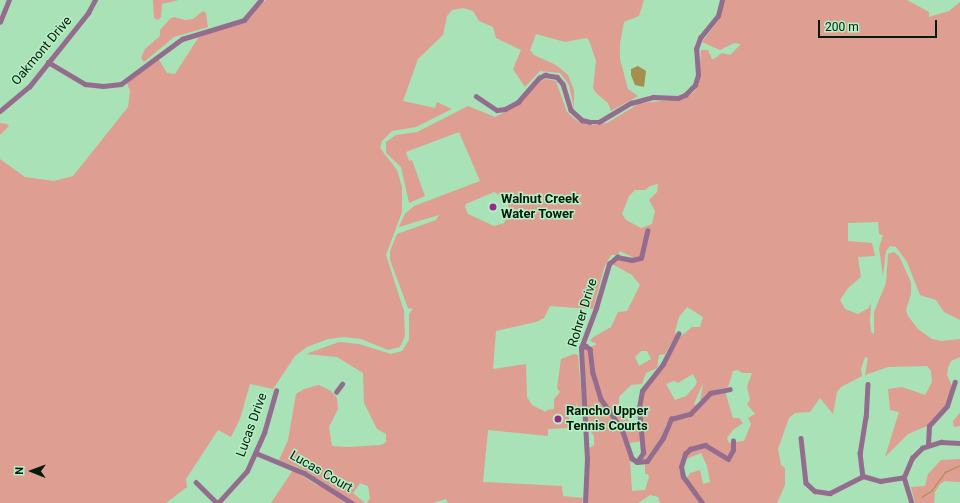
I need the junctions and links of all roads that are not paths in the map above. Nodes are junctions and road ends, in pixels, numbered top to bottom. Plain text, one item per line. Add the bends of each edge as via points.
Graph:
1 (9, 0) edge
2 (95, 0) edge
3 (261, 0) edge
4 (722, 0) edge
5 (0, 22) edge
6 (48, 62) junction
7 (476, 96) dead end
8 (0, 111) edge
9 (647, 231) dead end
10 (678, 334) dead end
11 (581, 348) junction
12 (955, 382) dead end
13 (342, 384) dead end
14 (868, 384) dead end
15 (730, 389) dead end
16 (276, 391) dead end
17 (336, 392) dead end
18 (801, 438) dead end
19 (733, 441) dead end
20 (960, 443) edge
21 (928, 444) junction
22 (256, 453) junction
23 (637, 462) junction
24 (863, 476) junction
25 (904, 477) junction
26 (196, 482) dead end
27 (217, 503) edge
28 (352, 503) edge
29 (585, 503) edge
30 (702, 503) edge
31 (912, 503) edge

1 - 5 street
2 - 6 street, Oakmont Drive via 88,13
3 - 6 street via 244,20 182,39 121,84 85,84
4 - 7 street via 718,16 700,38 696,50 696,80 693,88 678,98 653,97 631,103 599,122 590,122 582,120 571,110 563,84 557,77 545,75 539,78 518,102 505,109 497,110
6 - 8 street, Oakmont Drive via 29,86
9 - 11 street, Rohrer Drive via 640,258 632,260 617,257 609,264
10 - 23 street via 663,364 642,391 640,408 643,453
11 - 23 street via 586,346 590,349 593,373 601,399 622,429 632,458
11 - 29 street, Rohrer Drive via 587,459
12 - 21 street via 947,406 929,426
13 - 17 street
14 - 24 street via 860,452
15 - 23 street via 710,393 690,414 671,419 651,456 642,463
16 - 22 street, Lucas Drive
18 - 24 street via 806,483 815,491 830,493
19 - 30 street via 733,450 728,459 705,445 690,449 685,454 681,467 683,477
20 - 21 street
21 - 25 street via 912,458
22 - 27 street, Lucas Drive via 238,484
22 - 28 street, Lucas Court via 304,472
24 - 25 street via 880,481
25 - 31 street
26 - 27 street

